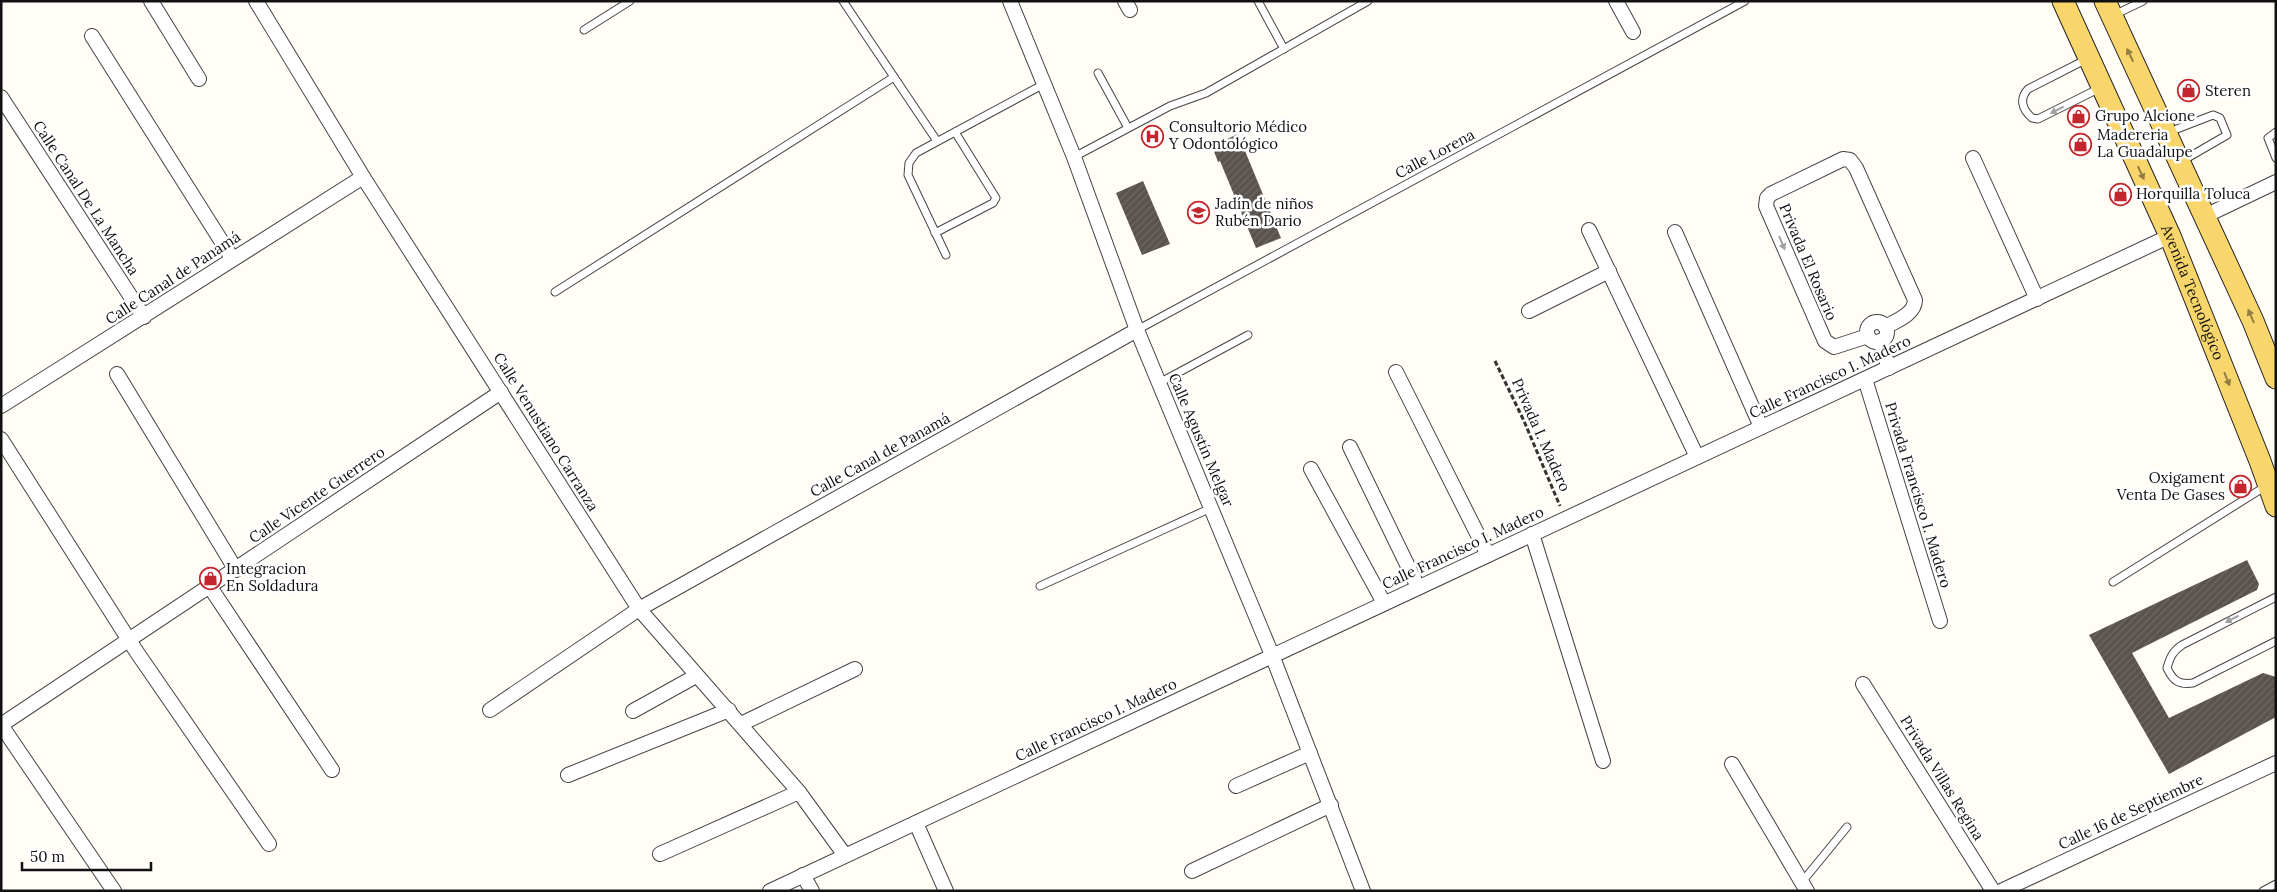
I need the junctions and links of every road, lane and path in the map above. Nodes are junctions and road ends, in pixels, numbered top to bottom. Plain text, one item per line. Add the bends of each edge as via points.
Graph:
1 (151, 1) edge
2 (256, 1) edge
3 (630, 1) edge
4 (843, 1) edge
5 (1010, 1) edge
6 (1258, 1) edge
7 (1368, 1) edge
8 (1746, 1) edge
9 (2063, 1) edge
10 (2142, 1) edge
11 (1617, 2) edge
12 (2108, 9) edge
13 (584, 30) dead end
14 (1633, 32) dead end
15 (92, 36) dead end
16 (1284, 49) junction
17 (2088, 58) junction
18 (1098, 73) dead end
19 (894, 77) junction
20 (199, 79) dead end
21 (1044, 84) junction
22 (2101, 88) junction
23 (1, 97) edge
24 (1127, 126) junction
25 (955, 132) junction
26 (2276, 132) edge
27 (2166, 133) junction
28 (937, 141) junction
29 (1074, 157) junction
30 (1973, 158) dead end
31 (2276, 158) edge
32 (2180, 162) junction
33 (363, 177) junction
34 (2276, 182) edge
35 (2205, 216) junction
36 (1589, 230) dead end
37 (1675, 232) dead end
38 (935, 233) junction
39 (2170, 236) junction
40 (946, 255) dead end
41 (232, 258) junction
42 (1609, 271) junction
43 (555, 292) dead end
44 (2037, 299) junction
45 (1529, 311) dead end
46 (144, 316) junction
47 (1137, 330) junction
48 (1248, 335) dead end
49 (1874, 338) junction
50 (1495, 361) dead end
51 (1889, 368) junction
52 (1396, 372) dead end
53 (117, 374) dead end
54 (2276, 378) edge
55 (1865, 379) junction
56 (1159, 383) junction
57 (501, 392) junction
58 (1, 406) edge
59 (1761, 427) junction
60 (1, 439) edge
61 (1350, 447) dead end
62 (1697, 457) junction
63 (1311, 469) dead end
64 (2268, 485) junction
65 (2276, 506) edge
66 (1211, 508) junction
67 (1566, 518) junction
68 (1532, 534) junction
69 (1488, 555) junction
70 (236, 570) junction
71 (2113, 582) dead end
72 (1040, 586) dead end
73 (210, 587) junction
74 (1418, 587) junction
75 (2276, 597) edge
76 (1384, 603) junction
77 (639, 609) junction
78 (1940, 621) dead end
79 (130, 641) junction
80 (2276, 641) edge
81 (1272, 655) junction
82 (856, 669) dead end
83 (696, 676) junction
84 (1863, 684) dead end
85 (490, 710) dead end
86 (729, 710) junction
87 (633, 711) dead end
88 (741, 724) junction
89 (1, 725) edge
90 (1310, 753) junction
91 (1604, 761) dead end
92 (2276, 763) edge
93 (1732, 764) dead end
94 (332, 770) dead end
95 (568, 775) dead end
96 (1236, 786) dead end
97 (798, 792) junction
98 (1331, 805) junction
99 (916, 823) junction
100 (1847, 827) dead end
101 (269, 844) dead end
102 (660, 854) dead end
103 (844, 854) junction
104 (1192, 871) dead end
105 (803, 875) junction
106 (2276, 884) edge
107 (1804, 886) edge
108 (114, 891) edge
109 (770, 891) edge
110 (812, 891) edge
111 (946, 891) edge
112 (1363, 891) edge
113 (1994, 891) edge
114 (2001, 891) edge
115 (2263, 891) edge

1 - 20 street
2 - 33 street, Calle Venustiano Carranza
3 - 13 lane
4 - 19 lane
5 - 21 street, Calle Agustín Melgar
6 - 16 lane
7 - 16 lane
8 - 47 lane, Calle Lorena
9 - 17 main road, Avenida Tecnológico
10 - 12 lane
11 - 14 street
27 -> 12 main road
15 - 41 street
16 - 24 lane via 1206,93
17 - 22 main road, Avenida Tecnológico
22 -> 17 lane via 2038,119 2032,118 2023,108 2021,102 2028,89
18 - 24 lane
19 - 28 lane
19 - 43 lane
21 - 25 lane
21 - 29 street, Calle Agustín Melgar
22 -> 39 main road, Avenida Tecnológico
23 - 46 street, Calle Canal De La Mancha
24 - 29 lane
25 - 28 lane
25 - 38 lane via 996,198 993,203
26 - 31 lane via 2268,138
27 - 32 main road
27 - 32 lane via 2213,115 2220,118 2227,135
28 - 38 lane via 916,153 909,163 908,174
29 - 47 street, Calle Agustín Melgar
30 - 44 street
32 - 35 main road
33 - 41 street, Calle Canal de Panamá
33 - 57 street, Calle Venustiano Carranza
34 - 35 street
54 -> 35 main road
36 - 42 street
37 - 59 street
38 - 40 lane
39 - 44 street, Calle Francisco I. Madero
39 -> 64 main road, Avenida Tecnológico
41 - 46 street, Calle Canal de Panamá
42 - 45 street
42 - 62 street
44 - 51 street, Calle Francisco I. Madero
46 - 58 street, Calle Canal de Panamá
47 - 56 street, Calle Agustín Melgar
47 - 77 street, Calle Canal de Panamá
48 - 56 lane
49 -> 49 street, Privada El Rosario via 1867,332 1872,324 1882,323 1886,327 1910,312 1915,300 1854,164 1843,159 1773,193 1766,198 1766,206 1828,345 1834,347
49 - 51 street
50 - 67 path, Privada I. Madero
51 - 55 street, Calle Francisco I. Madero
52 - 69 street
53 - 70 street
55 - 59 street, Calle Francisco I. Madero
55 - 78 street, Privada Francisco I. Madero
56 - 66 street, Calle Agustín Melgar
57 - 70 street, Calle Vicente Guerrero
57 - 77 street, Calle Venustiano Carranza
59 - 62 street, Calle Francisco I. Madero
60 - 79 street
61 - 74 street
62 - 67 street, Calle Francisco I. Madero
63 - 76 street
64 - 65 main road, Avenida Tecnológico
64 - 71 lane
66 - 72 lane
66 - 81 street, Calle Agustín Melgar
67 - 68 street, Calle Francisco I. Madero
68 - 69 street, Calle Francisco I. Madero
68 - 91 street
69 - 74 street, Calle Francisco I. Madero
70 - 73 street, Calle Vicente Guerrero
73 - 79 street, Calle Vicente Guerrero
73 - 94 street
74 - 76 street, Calle Francisco I. Madero
75 -> 80 lane via 2182,645 2172,654 2167,668 2176,681 2193,683
76 - 81 street, Calle Francisco I. Madero
77 - 83 street, Calle Venustiano Carranza
77 - 85 street, Calle Canal de Panamá
79 - 89 street, Calle Vicente Guerrero
79 - 101 street
81 - 90 street, Calle Agustín Melgar
81 - 99 street, Calle Francisco I. Madero
82 - 88 street
83 - 86 street, Calle Venustiano Carranza
83 - 87 street
84 - 113 street, Privada Villas Regina
86 - 88 street, Calle Venustiano Carranza
86 - 95 street
88 - 97 street, Calle Venustiano Carranza
89 - 108 street
90 - 96 street
90 - 98 street, Calle Agustín Melgar
92 - 114 street, Calle 16 de Septiembre
93 - 107 street
97 - 102 street
97 - 103 street, Calle Venustiano Carranza
98 - 104 street
98 - 112 street, Calle Agustín Melgar
99 - 103 street, Calle Francisco I. Madero
99 - 111 street
100 - 107 lane
103 - 105 street, Calle Francisco I. Madero
105 - 109 street, Calle Francisco I. Madero
105 - 110 street
106 - 115 lane

